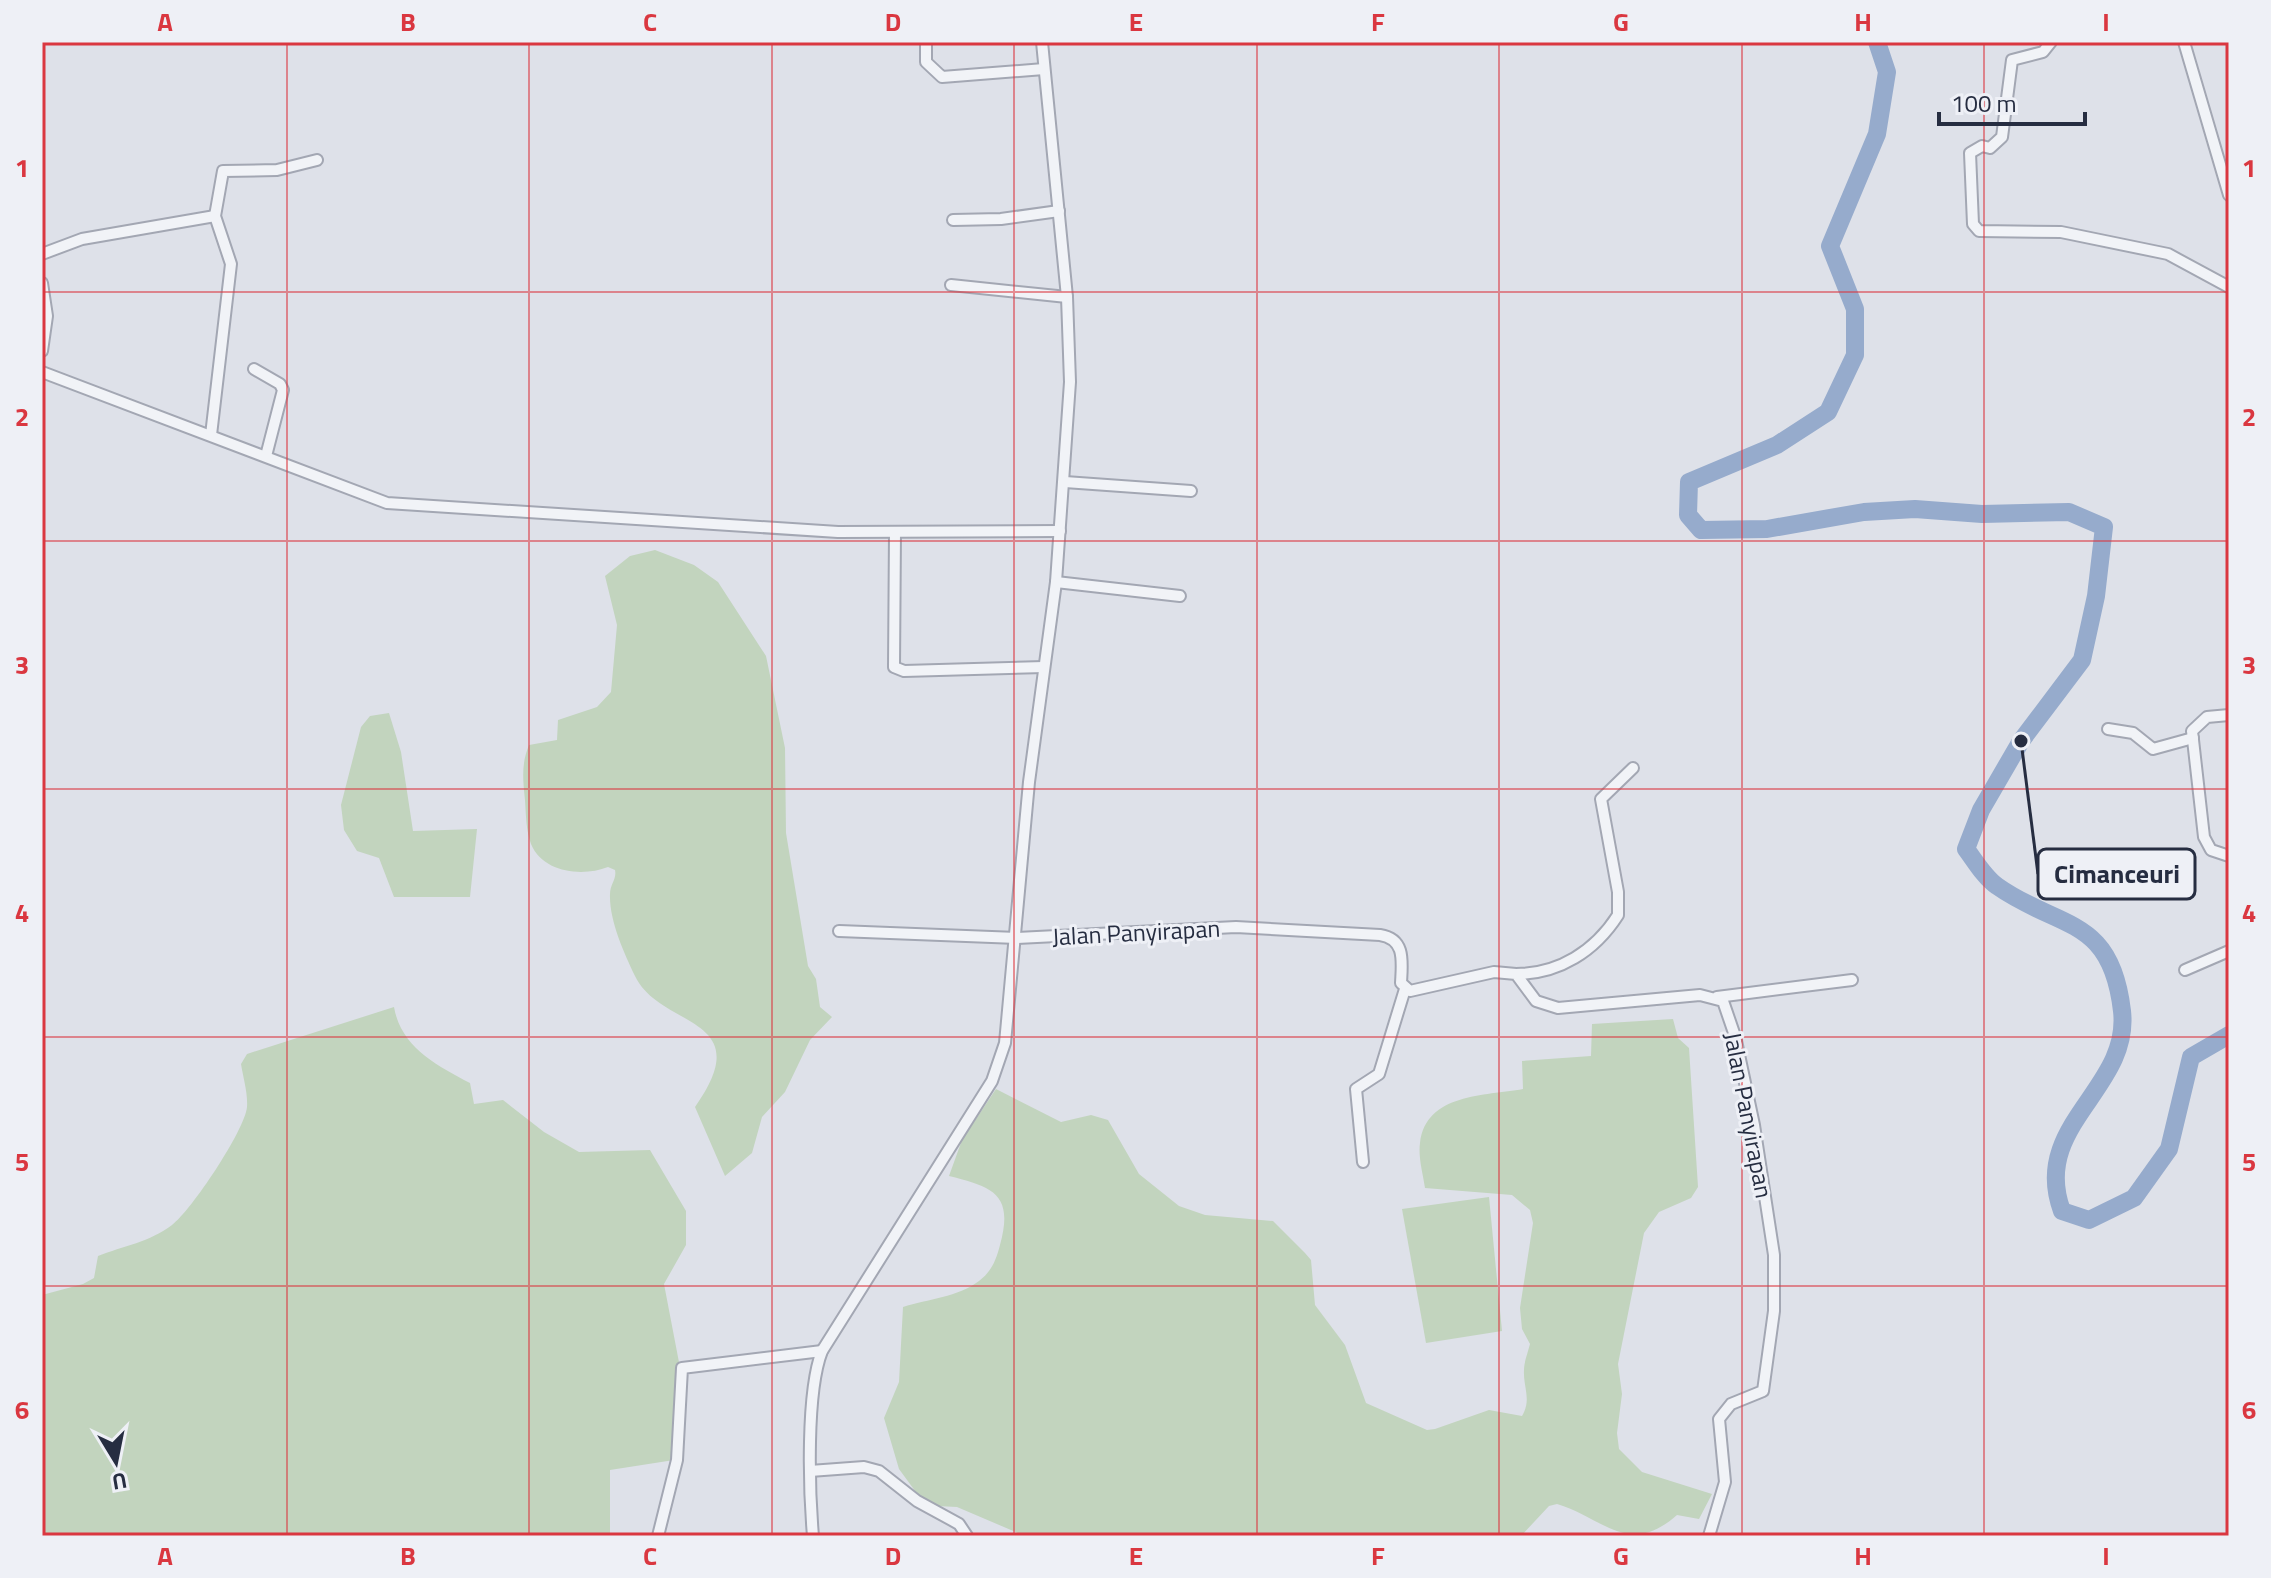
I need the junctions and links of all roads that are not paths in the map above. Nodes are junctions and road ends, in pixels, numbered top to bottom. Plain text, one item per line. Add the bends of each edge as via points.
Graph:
1 (926, 42) edge
2 (1042, 42) edge
3 (2051, 42) edge
4 (2184, 42) edge
5 (1044, 69) junction
6 (317, 160) dead end
7 (2229, 195) edge
8 (1059, 211) junction
9 (215, 216) junction
10 (953, 220) dead end
11 (42, 254) edge
12 (42, 283) edge
13 (951, 285) dead end
14 (2229, 287) edge
15 (1067, 297) junction
16 (42, 351) edge
17 (254, 369) dead end
18 (42, 372) edge
19 (211, 435) junction
20 (266, 456) junction
21 (1065, 482) junction
22 (1191, 491) dead end
23 (1060, 531) junction
24 (895, 532) junction
25 (1056, 582) junction
26 (1180, 596) dead end
27 (1044, 667) junction
28 (2229, 715) edge
29 (2108, 729) dead end
30 (2193, 738) junction
31 (1633, 768) dead end
32 (2229, 856) edge
33 (839, 931) dead end
34 (1017, 938) junction
35 (2229, 951) edge
36 (2185, 970) dead end
37 (1516, 974) junction
38 (1852, 980) dead end
39 (1405, 989) junction
40 (1715, 997) junction
41 (1363, 1162) dead end
42 (822, 1351) junction
43 (810, 1471) junction
44 (658, 1536) edge
45 (813, 1536) edge
46 (967, 1536) edge
47 (1709, 1536) edge

1 - 5 street via 926,62 942,77
2 - 5 street
3 - 14 street via 2043,52 2012,60 2002,137 1996,145 1970,153 1973,224 1979,231 2061,232 2168,254
4 - 7 street
5 - 8 street
6 - 9 street via 277,170 223,171
8 - 10 street
8 - 15 street
9 - 11 street via 82,239
9 - 19 street via 231,264
12 - 16 street via 47,316
13 - 15 street
15 - 21 street
17 - 20 street via 282,387
18 - 19 street
19 - 20 street
20 - 24 street via 387,503
21 - 22 street
21 - 23 street
23 - 24 street
23 - 25 street
24 - 27 street via 894,667
25 - 26 street
25 - 27 street
27 - 34 street
28 - 30 street via 2197,723
29 - 30 street via 2133,733 2153,749
30 - 32 street via 2204,837 2211,850
31 - 37 street via 1601,799 1618,915 1575,959 1549,971
33 - 34 street
34 - 39 street, Jalan Panyirapan via 1211,927 1380,935 1399,945
34 - 42 street via 999,1065
35 - 36 street
37 - 39 street via 1494,972
37 - 40 street via 1536,1001 1558,1008
38 - 40 street
39 - 41 street via 1379,1074 1356,1089
40 - 47 street, Jalan Panyirapan via 1723,1001 1735,1036 1775,1272 1766,1384 1758,1395 1731,1404 1719,1419 1725,1482
42 - 43 street
42 - 44 street via 682,1368 676,1469
43 - 45 street
43 - 46 street via 879,1471 917,1501 959,1524

